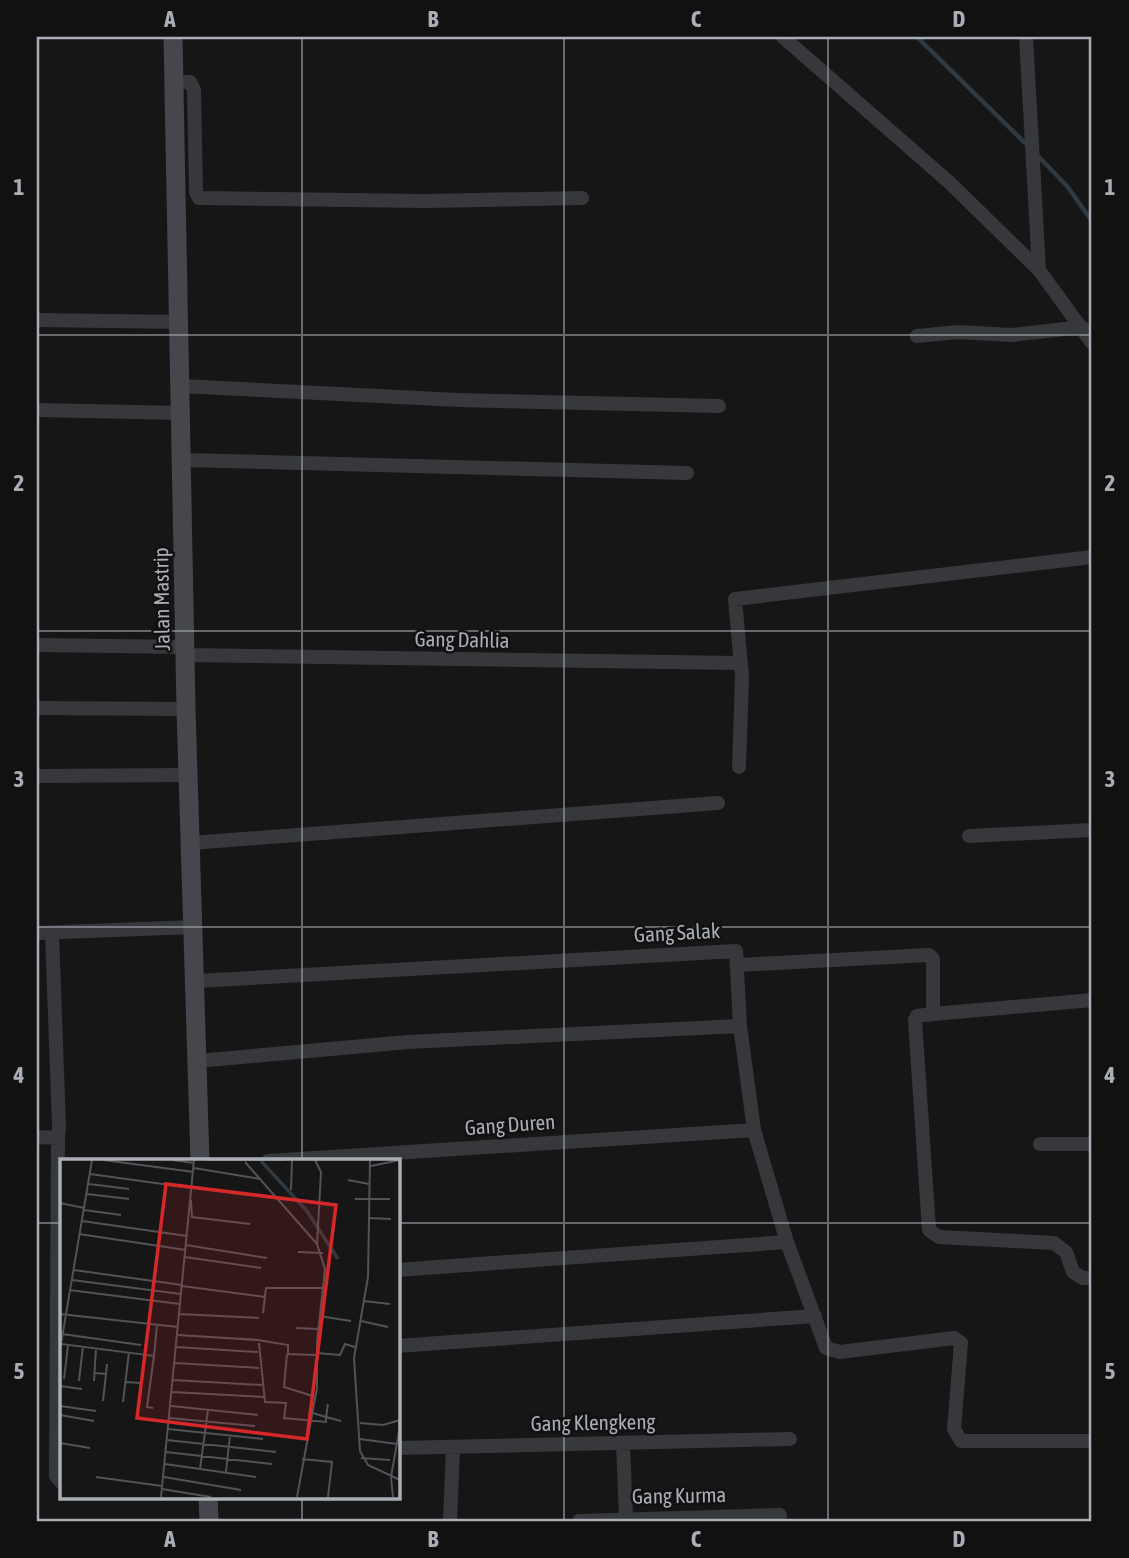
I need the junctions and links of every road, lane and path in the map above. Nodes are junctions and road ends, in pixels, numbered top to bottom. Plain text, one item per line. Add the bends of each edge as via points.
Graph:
1 (173, 37) edge
2 (783, 37) edge
3 (1026, 37) edge
4 (186, 192) junction
5 (582, 198) dead end
6 (1039, 270) junction
7 (37, 320) edge
8 (180, 322) junction
9 (1082, 327) junction
10 (917, 336) dead end
11 (1092, 344) edge
12 (181, 386) junction
13 (719, 406) dead end
14 (37, 410) edge
15 (182, 413) junction
16 (184, 460) junction
17 (687, 473) dead end
18 (1092, 557) edge
19 (37, 645) edge
20 (185, 651) junction
21 (738, 663) junction
22 (37, 708) edge
23 (186, 709) junction
24 (739, 767) dead end
25 (189, 775) junction
26 (37, 776) edge
27 (718, 803) dead end
28 (1092, 830) edge
29 (969, 836) dead end
30 (191, 844) junction
31 (193, 928) junction
32 (44, 933) edge
33 (738, 965) junction
34 (197, 981) junction
35 (1092, 1000) edge
36 (933, 1014) junction
37 (740, 1026) junction
38 (197, 1061) junction
39 (754, 1130) junction
40 (37, 1137) edge
41 (58, 1138) junction
42 (1040, 1144) dead end
43 (1092, 1144) edge
44 (200, 1159) edge
45 (299, 1159) edge
46 (787, 1242) junction
47 (399, 1270) edge
48 (1092, 1278) edge
49 (815, 1316) junction
50 (399, 1346) edge
51 (790, 1439) dead end
52 (1092, 1441) edge
53 (623, 1444) junction
54 (399, 1448) edge
55 (453, 1448) junction
56 (60, 1481) edge
57 (208, 1498) edge
58 (780, 1515) dead end
59 (626, 1518) junction
60 (209, 1521) edge
61 (450, 1521) edge
62 (579, 1521) edge

1 - 4 main road, Jalan Mastrip
2 - 6 street via 950,183
3 - 6 street
4 - 5 street via 199,198
4 - 8 main road, Jalan Mastrip
6 - 9 street
7 - 8 street
8 - 12 main road, Jalan Mastrip
9 - 10 street via 1011,335 958,331
9 - 11 street
12 - 13 street via 458,400
12 - 15 main road, Jalan Mastrip
14 - 15 street
15 - 16 main road, Jalan Mastrip
16 - 17 street
16 - 20 main road, Jalan Mastrip
18 - 21 street via 739,598 735,604
19 - 20 street, Gang Dahlia
20 - 21 street, Gang Dahlia
20 - 23 main road, Jalan Mastrip
21 - 24 street via 742,677
22 - 23 street
23 - 25 main road, Jalan Mastrip
25 - 26 street
25 - 30 main road, Jalan Mastrip
27 - 30 street
28 - 29 street
30 - 31 main road, Jalan Mastrip
31 - 32 street
31 - 34 main road, Jalan Mastrip
32 - 41 street
33 - 34 street, Gang Salak via 736,951 729,950
33 - 36 street, Gang Salak via 929,955 933,959
33 - 37 street
34 - 38 main road, Jalan Mastrip
35 - 36 street
36 - 48 street via 915,1020 929,1230 939,1237 1055,1244 1066,1252 1073,1272
37 - 38 street via 408,1042
37 - 39 street
38 - 44 main road, Jalan Mastrip
39 - 45 street, Gang Duren
39 - 46 street
40 - 41 street
41 - 56 street via 56,1476
42 - 43 street
46 - 47 street
46 - 49 street
49 - 50 street
49 - 52 street via 831,1352 960,1341 954,1429 961,1441
51 - 53 street, Gang Klengkeng
53 - 55 street, Gang Klengkeng
53 - 59 street
54 - 55 street, Gang Klengkeng
55 - 61 street
57 - 60 main road
58 - 59 street, Gang Kurma
59 - 62 street, Gang Kurma

